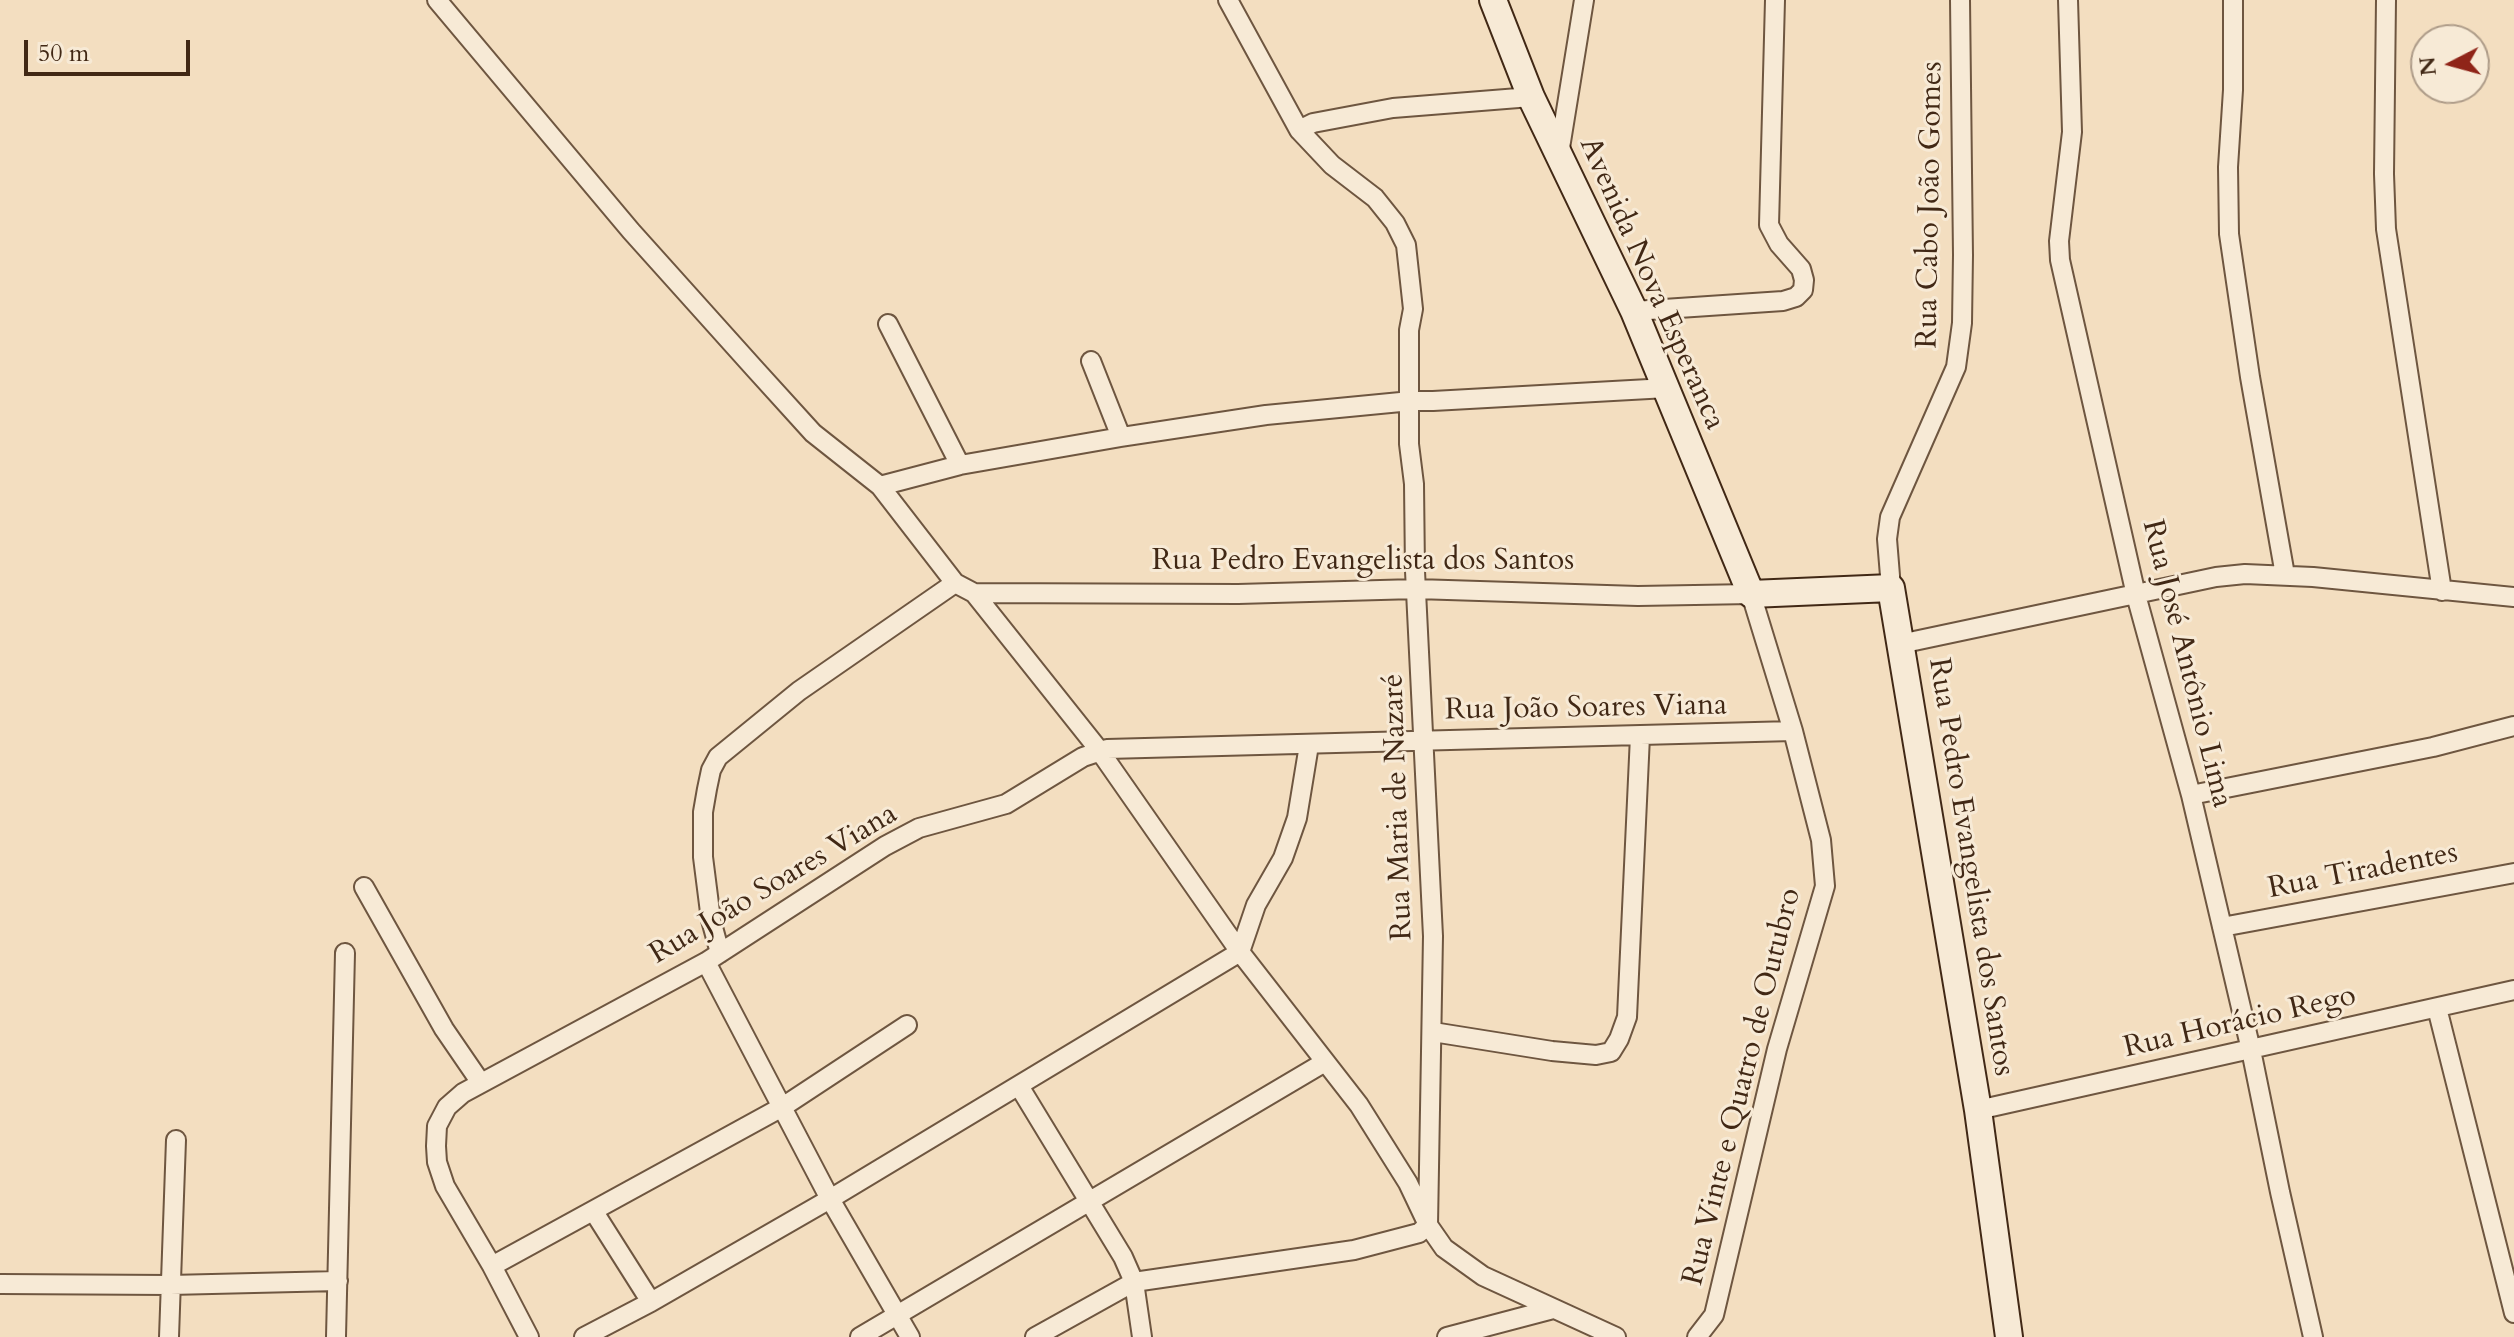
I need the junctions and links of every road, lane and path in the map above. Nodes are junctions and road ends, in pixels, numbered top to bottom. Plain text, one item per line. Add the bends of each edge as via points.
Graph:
1 (437, 0) edge
2 (1228, 0) edge
3 (1493, 0) edge
4 (1584, 0) edge
5 (1775, 0) edge
6 (1960, 0) edge
7 (2068, 0) edge
8 (2233, 0) edge
9 (2386, 0) edge
10 (1531, 97) junction
11 (1299, 130) junction
12 (1558, 156) junction
13 (1634, 311) junction
14 (888, 324) dead end
15 (1091, 361) dead end
16 (1667, 388) junction
17 (1411, 401) junction
18 (1121, 437) junction
19 (960, 465) junction
20 (880, 486) junction
21 (2285, 575) junction
22 (955, 583) junction
23 (1891, 588) junction
24 (1416, 589) junction
25 (2442, 591) junction
26 (974, 593) junction
27 (1751, 594) junction
28 (2136, 595) junction
29 (2514, 597) edge
30 (1900, 644) junction
31 (2514, 726) edge
32 (1793, 731) junction
33 (1640, 736) junction
34 (1425, 741) junction
35 (1309, 745) junction
36 (1099, 750) junction
37 (2191, 795) junction
38 (2514, 873) edge
39 (364, 887) dead end
40 (2222, 927) junction
41 (1240, 952) junction
42 (345, 953) dead end
43 (713, 958) junction
44 (2514, 990) edge
45 (2437, 1008) junction
46 (907, 1025) dead end
47 (1433, 1032) junction
48 (2251, 1050) junction
49 (1325, 1062) junction
50 (481, 1083) junction
51 (1019, 1086) junction
52 (784, 1106) junction
53 (1978, 1110) junction
54 (176, 1140) dead end
55 (830, 1199) junction
56 (1088, 1202) junction
57 (594, 1212) junction
58 (1428, 1225) junction
59 (492, 1266) junction
60 (338, 1281) junction
61 (1134, 1282) junction
62 (0, 1284) edge
63 (170, 1285) junction
64 (651, 1302) junction
65 (1553, 1309) junction
66 (2514, 1313) edge
67 (897, 1314) junction
68 (1714, 1315) junction
69 (169, 1337) edge
70 (336, 1337) edge
71 (529, 1337) edge
72 (584, 1337) edge
73 (860, 1337) edge
74 (910, 1337) edge
75 (1035, 1337) edge
76 (1142, 1337) edge
77 (1447, 1337) edge
78 (1616, 1337) edge
79 (1697, 1337) edge
80 (1714, 1337) edge
81 (2009, 1337) edge
82 (2313, 1337) edge

1 - 20 street via 763,379 813,433
2 - 11 street, Rua Maria de Nazaré
3 - 10 main road, Avenida Nova Esperanca
4 - 12 street
5 - 13 street via 1769,225 1801,269 1803,290 1783,301
6 - 23 street, Rua Cabo João Gomes via 1962,323 1956,367 1890,517
7 - 28 street, Rua José Antônio Lima via 2072,132 2060,260
8 - 21 street via 2229,234
9 - 25 street via 2386,229
10 - 11 street via 1393,108
10 - 12 main road, Avenida Nova Esperanca
11 - 17 street, Rua Maria de Nazaré via 1332,165 1375,198 1406,245 1413,309
12 - 13 main road, Avenida Nova Esperanca
13 - 16 main road, Avenida Nova Esperanca
14 - 19 street
15 - 18 street
16 - 17 street
16 - 27 main road, Avenida Nova Esperanca
17 - 18 street
17 - 24 street, Rua Maria de Nazaré
18 - 19 street
19 - 20 street
20 - 22 street
21 - 25 street
21 - 28 street via 2216,577
22 - 26 street
22 - 43 street via 799,691 718,757 703,812
23 - 27 main road
23 - 30 main road, Rua Pedro Evangelista dos Santos
24 - 26 street, Rua Pedro Evangelista dos Santos
24 - 27 street, Rua Pedro Evangelista dos Santos
24 - 34 street, Rua Maria de Nazaré
25 - 29 street
26 - 36 street
27 - 32 street, Rua Vinte e Quatro de Outubro
28 - 30 street
28 - 37 street, Rua José Antônio Lima
30 - 53 main road, Rua Pedro Evangelista dos Santos
31 - 37 street
32 - 33 street, Rua João Soares Viana
32 - 68 street, Rua Vinte e Quatro de Outubro via 1821,840 1825,886 1777,1049
33 - 34 street, Rua João Soares Viana
33 - 47 street via 1627,1017 1611,1052 1552,1051
34 - 35 street, Rua João Soares Viana
34 - 47 street, Rua Maria de Nazaré
35 - 36 street, Rua João Soares Viana
35 - 41 street via 1297,818
36 - 41 street
36 - 43 street, Rua João Soares Viana via 1006,804 919,828
37 - 40 street, Rua José Antônio Lima
38 - 40 street, Rua Tiradentes
39 - 50 street via 444,1029
40 - 48 street, Rua José Antônio Lima
41 - 49 street
41 - 51 street
42 - 60 street
43 - 50 street, Rua João Soares Viana
43 - 52 street
44 - 45 street, Rua Horácio Rego
45 - 48 street, Rua Horácio Rego
45 - 66 street
46 - 52 street
47 - 58 street, Rua Maria de Nazaré
48 - 53 street, Rua Horácio Rego
48 - 82 street, Rua José Antônio Lima
49 - 56 street
49 - 58 street via 1390,1153
50 - 59 street, Rua João Soares Viana via 447,1107 437,1126 437,1162 445,1186
51 - 55 street
51 - 56 street
52 - 55 street
52 - 57 street
53 - 81 main road, Rua Pedro Evangelista dos Santos
54 - 63 street
55 - 64 street
55 - 67 street
56 - 61 street
56 - 67 street
57 - 59 street
57 - 64 street
58 - 61 street via 1419,1233 1354,1250
58 - 65 street via 1458,1260
59 - 71 street
60 - 63 street
60 - 70 street
61 - 75 street
61 - 76 street
62 - 63 street
63 - 69 street
64 - 72 street
65 - 77 street
65 - 78 street
67 - 73 street
67 - 74 street
68 - 79 street, Rua Vinte e Quatro de Outubro
68 - 80 street, Rua Vinte e Quatro de Outubro

